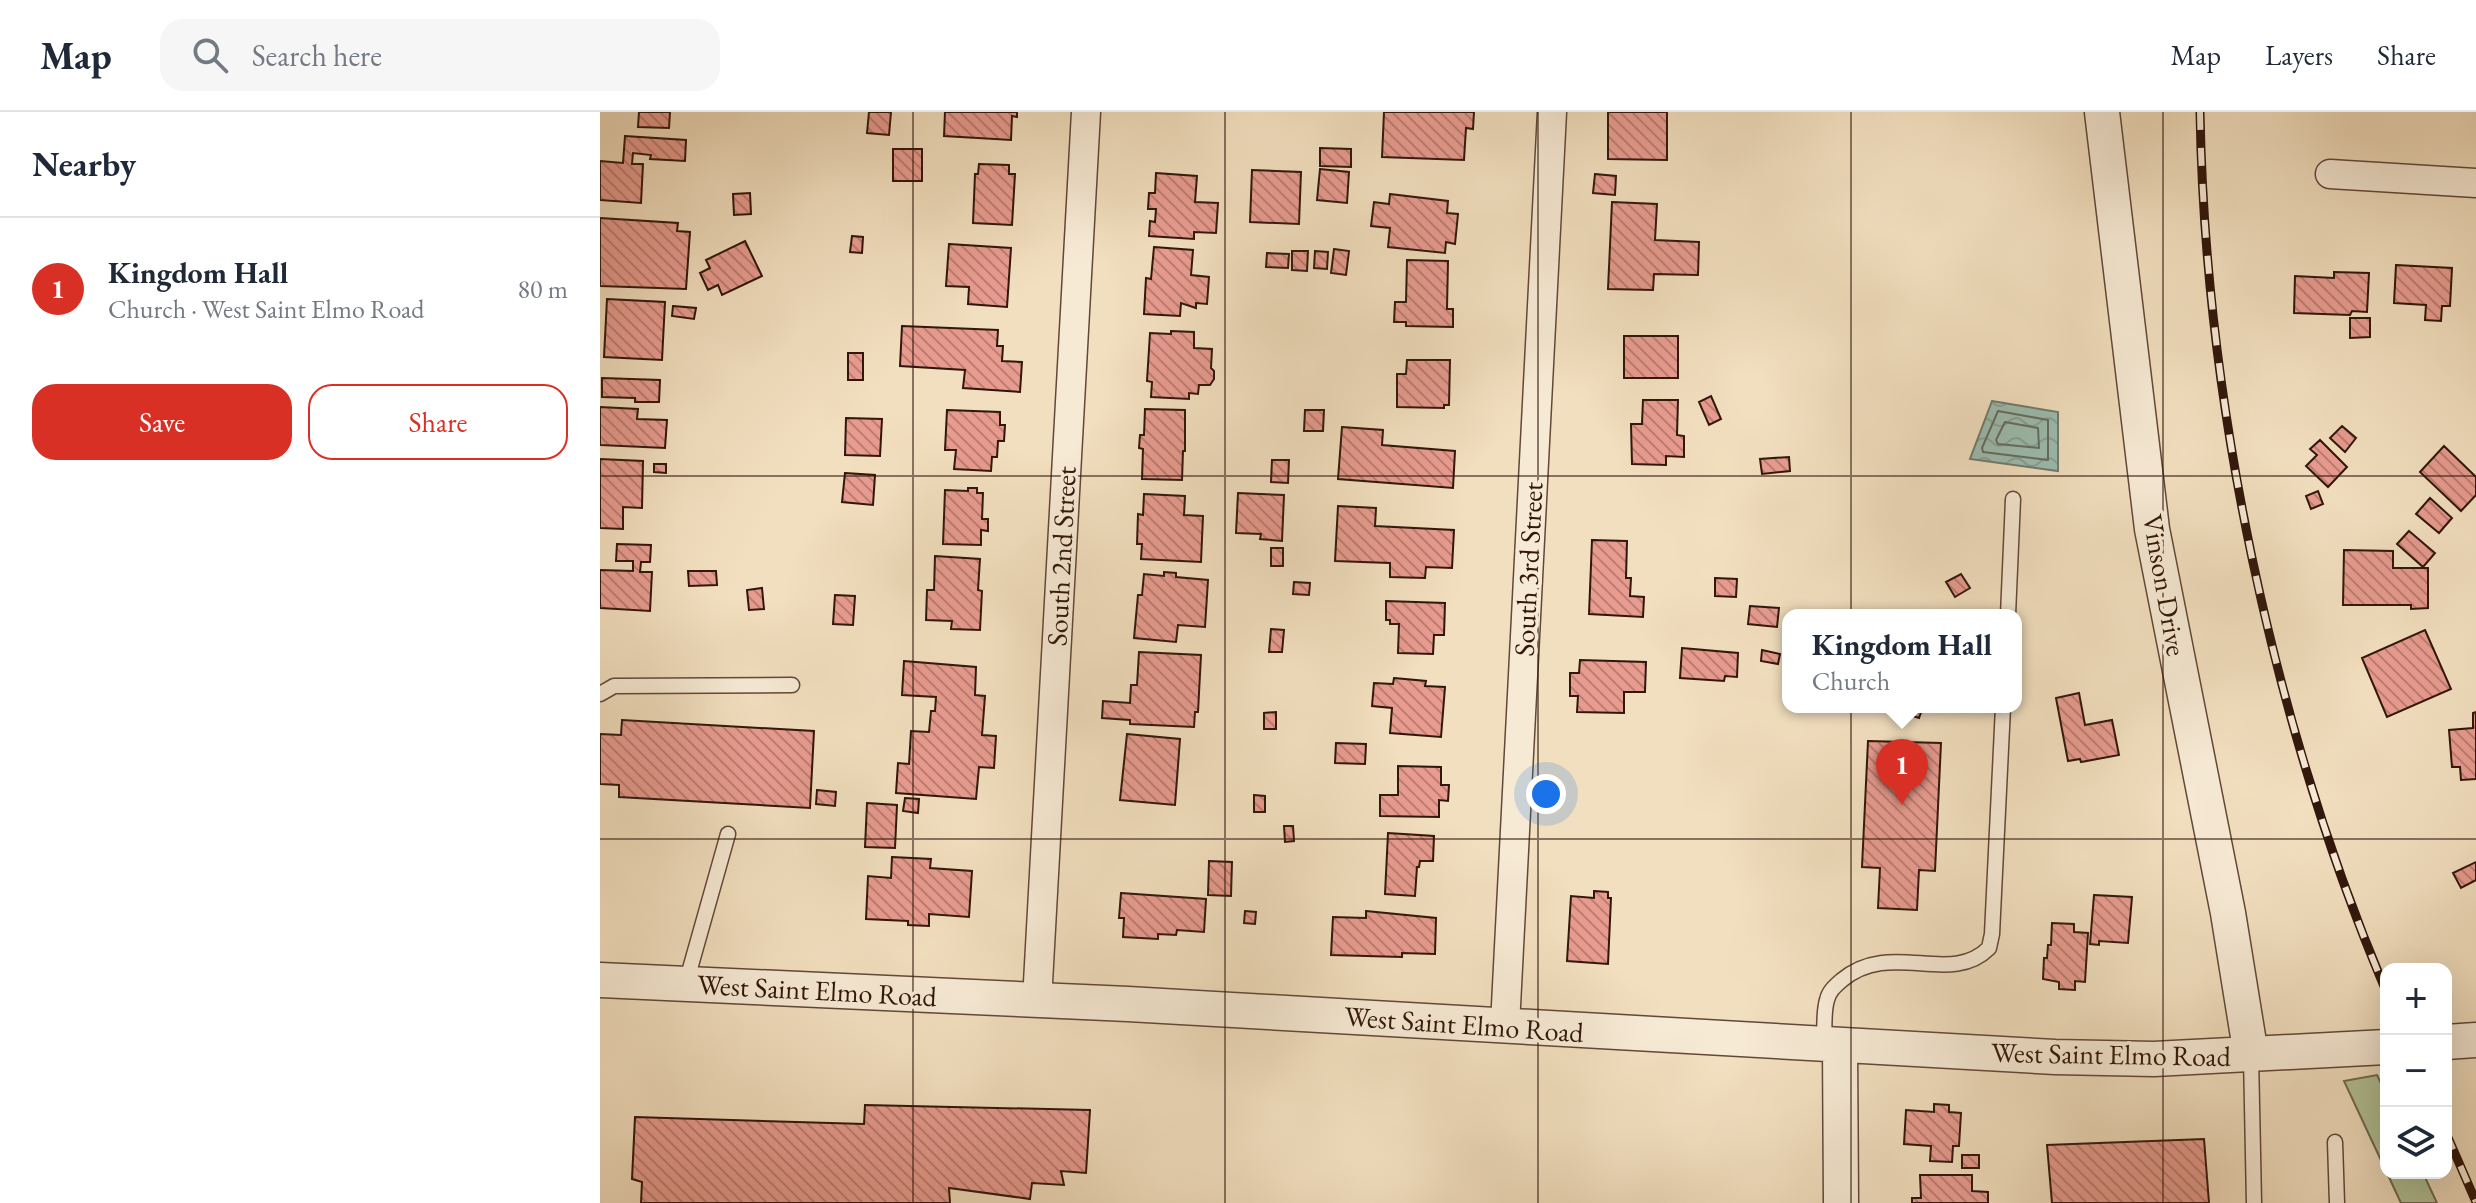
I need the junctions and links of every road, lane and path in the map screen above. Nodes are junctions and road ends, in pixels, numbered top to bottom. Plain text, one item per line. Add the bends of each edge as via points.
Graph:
1 (1086, 112) edge
2 (1552, 112) edge
3 (2102, 112) edge
4 (2330, 174) dead end
5 (2476, 183) edge
6 (2013, 499) dead end
7 (2008, 609) edge
8 (792, 685) dead end
9 (600, 694) edge
10 (2003, 713) edge
11 (728, 834) dead end
12 (600, 980) edge
13 (686, 984) junction
14 (1037, 1001) junction
15 (1505, 1025) junction
16 (1832, 1044) junction
17 (2380, 1047) edge
18 (2251, 1055) junction
19 (2335, 1142) dead end
20 (1841, 1203) edge
21 (2254, 1203) edge
22 (2337, 1203) edge

1 - 14 street, South 2nd Street
2 - 15 street, South 3rd Street
3 - 18 street, Vinson Drive via 2152,529
4 - 5 street
6 - 7 lane
8 - 9 lane via 614,686
10 - 16 lane via 1989,948 1970,963 1879,962 1850,973 1827,999
11 - 13 lane
12 - 13 street, West Saint Elmo Road
13 - 14 street, West Saint Elmo Road
14 - 15 street, West Saint Elmo Road
15 - 16 street, West Saint Elmo Road
16 - 18 street, West Saint Elmo Road via 2083,1058
16 - 20 street
17 - 18 street, West Saint Elmo Road
18 - 21 lane
19 - 22 lane

